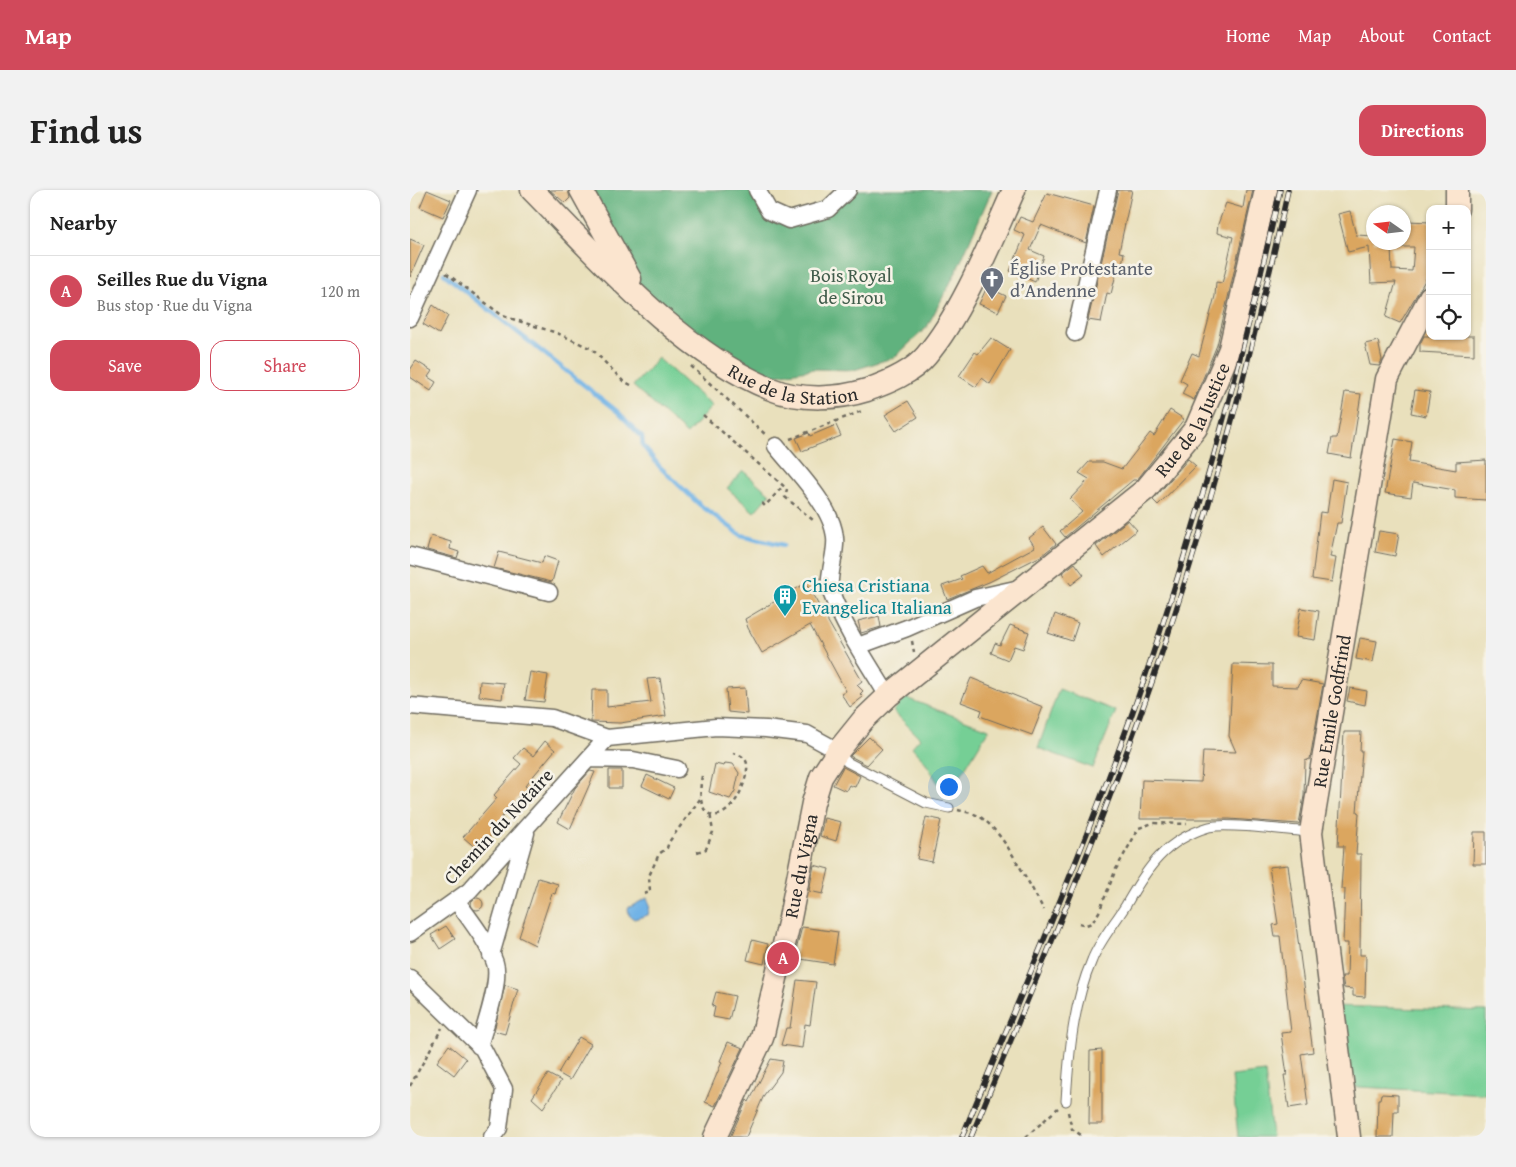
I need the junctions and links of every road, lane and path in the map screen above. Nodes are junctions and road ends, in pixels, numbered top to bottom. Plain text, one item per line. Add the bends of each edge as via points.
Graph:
1 (468, 190) edge
2 (532, 190) edge
3 (581, 190) edge
4 (757, 190) edge
5 (848, 190) edge
6 (1014, 190) edge
7 (1108, 190) edge
8 (1266, 190) edge
9 (1457, 190) edge
10 (1457, 205) edge
11 (435, 264) junction
12 (641, 300) junction
13 (1426, 305) edge
14 (410, 318) edge
15 (1075, 333) dead end
16 (686, 362) dead end
17 (633, 386) dead end
18 (865, 410) dead end
19 (703, 415) dead end
20 (776, 446) junction
21 (783, 486) junction
22 (762, 503) dead end
23 (814, 521) dead end
24 (410, 556) edge
25 (1021, 588) junction
26 (549, 592) dead end
27 (858, 646) junction
28 (888, 696) junction
29 (410, 706) edge
30 (607, 738) junction
31 (838, 751) junction
32 (733, 753) dead end
33 (588, 759) junction
34 (676, 769) dead end
35 (702, 776) dead end
36 (700, 799) junction
37 (949, 808) joint
38 (710, 813) junction
39 (1210, 827) junction
40 (527, 828) junction
41 (1311, 832) junction
42 (697, 852) dead end
43 (644, 894) dead end
44 (456, 900) junction
45 (1044, 910) dead end
46 (1079, 924) dead end
47 (410, 933) edge
48 (491, 955) junction
49 (410, 978) edge
50 (449, 1016) junction
51 (479, 1046) junction
52 (410, 1086) edge
53 (1066, 1101) junction
54 (492, 1137) edge
55 (715, 1137) edge
56 (1026, 1137) edge
57 (1084, 1137) edge
58 (1349, 1137) edge

1 - 11 street
2 - 12 street, Rue de la Station
3 - 12 street
4 - 5 street via 769,211 789,220 828,208
6 - 12 street, Rue de la Station via 954,316 925,357 889,382 853,394 812,397 772,390 715,358
7 - 15 street
8 - 25 street, Rue de la Justice via 1230,349 1196,428 1146,489
9 - 10 street
11 - 14 street
11 - 17 path via 503,316 549,330 592,349 623,381
13 - 41 street, Rue Emile Godfrind via 1387,379
16 - 20 path
18 - 20 path
19 - 21 path
20 - 27 street via 832,522 835,539 830,590
21 - 22 path via 765,506
21 - 23 path via 787,488 785,497
24 - 26 street
25 - 27 street, Rue de la Justice via 975,598
25 - 28 street, Rue de la Justice
27 - 28 street
28 - 31 street, Rue du Vigna
29 - 30 street via 552,718
30 - 31 street via 716,727 766,728 807,734
30 - 33 street, Chemin du Notaire
31 - 37 lane via 847,762 926,803
31 - 55 street, Rue du Vigna via 821,777 813,803 762,1038
32 - 38 path via 748,760 740,796 724,814
33 - 34 street via 633,760
33 - 40 street, Chemin du Notaire
35 - 36 path
36 - 38 path via 705,811
36 - 43 path via 668,848 659,854 649,876 650,892
37 - 45 path via 970,812 990,826
38 - 42 path via 713,832 706,849
39 - 41 lane
39 - 46 path via 1153,823 1139,828 1116,869 1099,912 1092,922
39 - 53 lane via 1159,854 1092,958 1079,996 1070,1044
40 - 44 street, Chemin du Notaire via 469,891
40 - 48 street
41 - 58 street, Rue Emile Godfrind
44 - 47 street, Chemin du Notaire
44 - 48 street
48 - 51 street via 496,964 494,993
49 - 50 street
50 - 51 street
50 - 52 path
51 - 54 street via 504,1089 499,1128
53 - 56 path
53 - 57 path via 1072,1129

